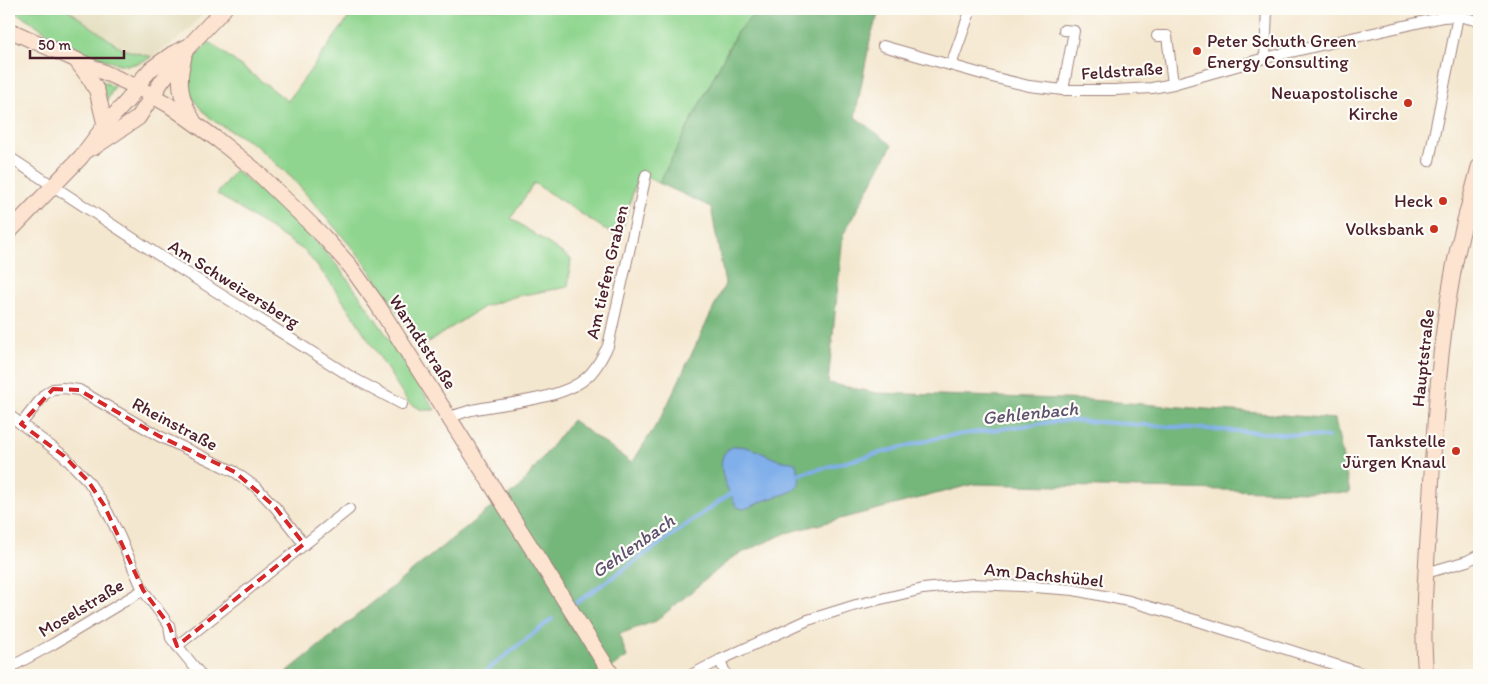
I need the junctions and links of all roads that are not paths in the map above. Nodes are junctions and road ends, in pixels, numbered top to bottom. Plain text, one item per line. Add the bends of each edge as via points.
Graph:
1 (224, 9) edge
2 (971, 9) edge
3 (1267, 9) edge
4 (1458, 16) junction
5 (1479, 20) edge
6 (9, 30) edge
7 (1064, 30) dead end
8 (1157, 36) dead end
9 (883, 46) dead end
10 (187, 48) junction
11 (1265, 58) junction
12 (75, 59) junction
13 (951, 65) junction
14 (1173, 84) junction
15 (137, 87) junction
16 (1063, 90) junction
17 (153, 96) junction
18 (194, 122) junction
19 (105, 125) junction
20 (9, 156) edge
21 (81, 157) junction
22 (1428, 161) dead end
23 (1479, 168) edge
24 (646, 175) dead end
25 (53, 187) junction
26 (9, 232) edge
27 (402, 404) dead end
28 (9, 415) edge
29 (449, 417) junction
30 (21, 424) junction
31 (349, 509) dead end
32 (304, 544) junction
33 (1479, 555) edge
34 (1426, 573) junction
35 (143, 590) junction
36 (177, 646) junction
37 (720, 660) junction
38 (9, 668) edge
39 (201, 675) edge
40 (612, 675) edge
41 (691, 675) edge
42 (726, 675) edge
43 (1367, 675) edge
44 (1426, 675) edge

1 - 10 street
2 - 13 street
3 - 11 street
4 - 5 street, Feldstraße
4 - 11 street, Feldstraße via 1425,20
4 - 22 street
6 - 12 street
7 - 16 street via 1074,31
8 - 14 street via 1167,36
9 - 13 street, Feldstraße
10 - 15 street via 156,65
10 - 17 street
10 - 18 street via 180,86
11 - 14 street, Feldstraße
12 - 15 street
12 - 19 street via 97,91
13 - 16 street, Feldstraße via 1029,86
14 - 16 street, Feldstraße via 1123,90
15 - 17 street, Warndtstraße
15 - 19 street
17 - 18 street, Warndtstraße
17 - 21 street via 138,118
18 - 29 street, Warndtstraße via 254,169 350,266
19 - 21 street
20 - 25 street, Am Schweizersberg
21 - 25 street
23 - 34 street, Hauptstraße via 1452,276 1444,327
24 - 29 street, Am tiefen Graben via 608,346 599,363 586,378 553,395 470,410
25 - 26 street
25 - 27 street, Am Schweizersberg via 344,373
28 - 30 street
29 - 40 street, Warndtstraße
30 - 32 street, Rheinstraße via 45,394 54,389 79,390 159,436 234,472 257,488
30 - 35 street via 64,456 88,481 104,505
31 - 32 street
32 - 36 street
33 - 34 street
34 - 44 street, Hauptstraße
35 - 36 street via 169,624 171,638
35 - 38 street, Moselstraße
36 - 39 street
37 - 41 street, Am Dachshübel
37 - 42 street
37 - 43 street, Am Dachshübel via 808,620 856,605 923,589 973,584 1074,590 1129,601

